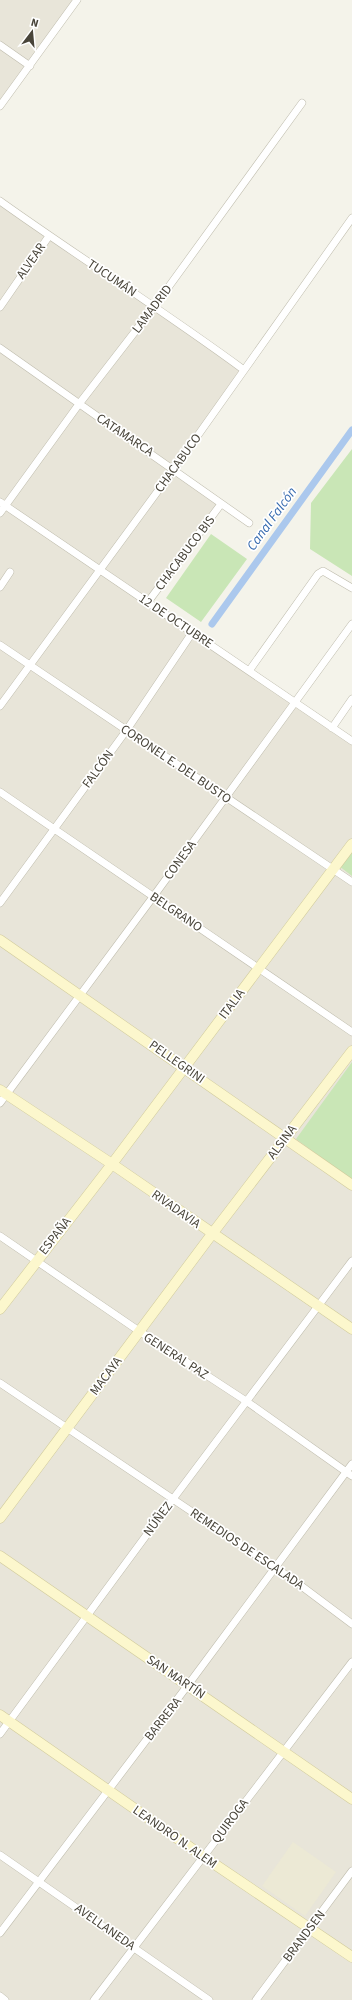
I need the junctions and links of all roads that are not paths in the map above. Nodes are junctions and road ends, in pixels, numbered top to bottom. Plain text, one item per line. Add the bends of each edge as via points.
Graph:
1 (78, 0) edge
2 (0, 45) edge
3 (30, 66) junction
4 (302, 103) dead end
5 (0, 106) edge
6 (0, 200) edge
7 (352, 218) edge
8 (49, 236) junction
9 (0, 307) edge
10 (154, 307) junction
11 (0, 348) edge
12 (244, 370) junction
13 (79, 404) junction
14 (174, 469) junction
15 (3, 504) edge
16 (221, 504) junction
17 (0, 513) edge
18 (249, 523) dead end
19 (100, 570) junction
20 (10, 572) dead end
21 (0, 587) edge
22 (352, 588) edge
23 (148, 602) junction
24 (352, 624) edge
25 (192, 633) junction
26 (0, 645) edge
27 (30, 665) junction
28 (249, 671) junction
29 (352, 699) edge
30 (295, 703) junction
31 (0, 706) edge
32 (332, 728) junction
33 (126, 731) junction
34 (352, 741) edge
35 (0, 792) edge
36 (226, 797) junction
37 (55, 829) junction
38 (352, 844) edge
39 (333, 869) junction
40 (352, 882) edge
41 (153, 897) junction
42 (0, 903) edge
43 (0, 940) edge
44 (258, 968) junction
45 (80, 996) junction
46 (352, 1032) edge
47 (352, 1051) edge
48 (185, 1067) junction
49 (3, 1092) edge
50 (0, 1103) edge
51 (285, 1139) junction
52 (112, 1164) junction
53 (352, 1185) edge
54 (212, 1234) junction
55 (0, 1236) edge
56 (36, 1260) junction
57 (352, 1261) edge
58 (319, 1306) junction
59 (0, 1309) edge
60 (352, 1328) edge
61 (139, 1331) junction
62 (0, 1383) edge
63 (246, 1401) junction
64 (67, 1428) junction
65 (352, 1464) edge
66 (349, 1474) edge
67 (173, 1499) junction
68 (0, 1518) edge
69 (0, 1556) edge
70 (275, 1568) junction
71 (85, 1616) junction
72 (352, 1624) edge
73 (352, 1662) edge
74 (188, 1685) junction
75 (0, 1715) edge
76 (10, 1722) junction
77 (0, 1734) edge
78 (282, 1751) junction
79 (108, 1790) junction
80 (352, 1799) edge
81 (0, 1855) edge
82 (204, 1857) junction
83 (352, 1871) edge
84 (40, 1882) junction
85 (310, 1929) junction
86 (0, 1933) edge
87 (134, 1948) junction
88 (352, 1957) edge
89 (0, 1996) edge
90 (5, 2000) edge
91 (94, 2000) edge
92 (209, 2000) edge
93 (256, 2000) edge

1 - 3 street
2 - 3 street
3 - 5 street
4 - 10 street, LAMADRID
6 - 8 street, TUCUMÁN
7 - 12 street, CHACABUCO
8 - 9 street, ALVEAR
8 - 10 street, TUCUMÁN
10 - 12 street, TUCUMÁN
10 - 13 street, LAMADRID
11 - 13 street, CATAMARCA
12 - 14 street, CHACABUCO
13 - 14 street, CATAMARCA
13 - 15 street, LAMADRID
14 - 16 street, CATAMARCA
14 - 19 street, CHACABUCO
15 - 17 street, LAMADRID
15 - 19 street, 12 DE OCTUBRE
16 - 18 street, CATAMARCA
16 - 23 street, CHACABUCO BIS
19 - 23 street, 12 DE OCTUBRE
19 - 27 street, CHACABUCO
20 - 21 street
22 - 28 street via 323,571 318,574
23 - 25 street, 12 DE OCTUBRE
24 - 30 street, CONESA
25 - 28 street, 12 DE OCTUBRE
25 - 33 street, FALCÓN
26 - 27 street, CORONEL E. DEL BUSTO
27 - 31 street, CHACABUCO
27 - 33 street, CORONEL E. DEL BUSTO
28 - 30 street, 12 DE OCTUBRE
29 - 32 street
30 - 32 street, 12 DE OCTUBRE
30 - 36 street, CONESA
32 - 34 street, 12 DE OCTUBRE
33 - 36 street, CORONEL E. DEL BUSTO
33 - 37 street, FALCÓN
35 - 37 street, BELGRANO
36 - 39 street, CORONEL E. DEL BUSTO
36 - 41 street, CONESA
37 - 41 street, BELGRANO
37 - 42 street, FALCÓN
38 - 39 main road, ITALIA
39 - 40 street, CORONEL E. DEL BUSTO
39 - 44 main road, ITALIA
41 - 44 street, BELGRANO
41 - 45 street, CONESA
43 - 45 main road, PELLEGRINI
44 - 46 street, BELGRANO
44 - 48 main road, ITALIA
45 - 48 main road, PELLEGRINI
45 - 49 street, CONESA
47 - 51 main road, ALSINA
48 - 51 main road, PELLEGRINI
48 - 52 main road, ITALIA
49 - 50 street, CONESA
49 - 52 main road, RIVADAVIA
51 - 53 main road, PELLEGRINI
51 - 54 main road, ALSINA
52 - 54 main road, RIVADAVIA
52 - 56 main road, ESPAÑA
54 - 58 main road, RIVADAVIA
54 - 61 main road, MACAYA
55 - 56 street, GENERAL PAZ
56 - 59 main road, ESPAÑA
56 - 61 street, GENERAL PAZ
57 - 58 street, NÚÑEZ
58 - 60 main road, RIVADAVIA
58 - 63 street, NÚÑEZ
61 - 63 street, GENERAL PAZ
61 - 64 main road, MACAYA
62 - 64 street, REMEDIOS DE ESCALADA
63 - 66 street, GENERAL PAZ
63 - 67 street, NÚÑEZ
64 - 67 street, REMEDIOS DE ESCALADA
64 - 68 main road, MACAYA
65 - 66 street, BARRERA
66 - 70 street, BARRERA
67 - 70 street, REMEDIOS DE ESCALADA
67 - 71 street, NÚÑEZ
69 - 71 main road, SAN MARTÍN
70 - 72 street, REMEDIOS DE ESCALADA
70 - 74 street, BARRERA
71 - 74 main road, SAN MARTÍN
71 - 76 street, NÚÑEZ
73 - 78 street, QUIROGA
74 - 78 main road, SAN MARTÍN
74 - 79 street, BARRERA
75 - 76 main road, LEANDRO N. ALEM
76 - 77 street, NÚÑEZ
76 - 79 main road, LEANDRO N. ALEM
78 - 80 main road, SAN MARTÍN
78 - 82 street, QUIROGA
79 - 82 main road, LEANDRO N. ALEM
79 - 84 street, BARRERA
81 - 84 street, AVELLANEDA
82 - 85 main road, LEANDRO N. ALEM
82 - 87 street, QUIROGA
83 - 85 street, BRANDSEN
84 - 86 street, BARRERA
84 - 87 street, AVELLANEDA
85 - 88 main road, LEANDRO N. ALEM
85 - 93 street, BRANDSEN
87 - 91 street, QUIROGA
87 - 92 street, AVELLANEDA
89 - 90 street

